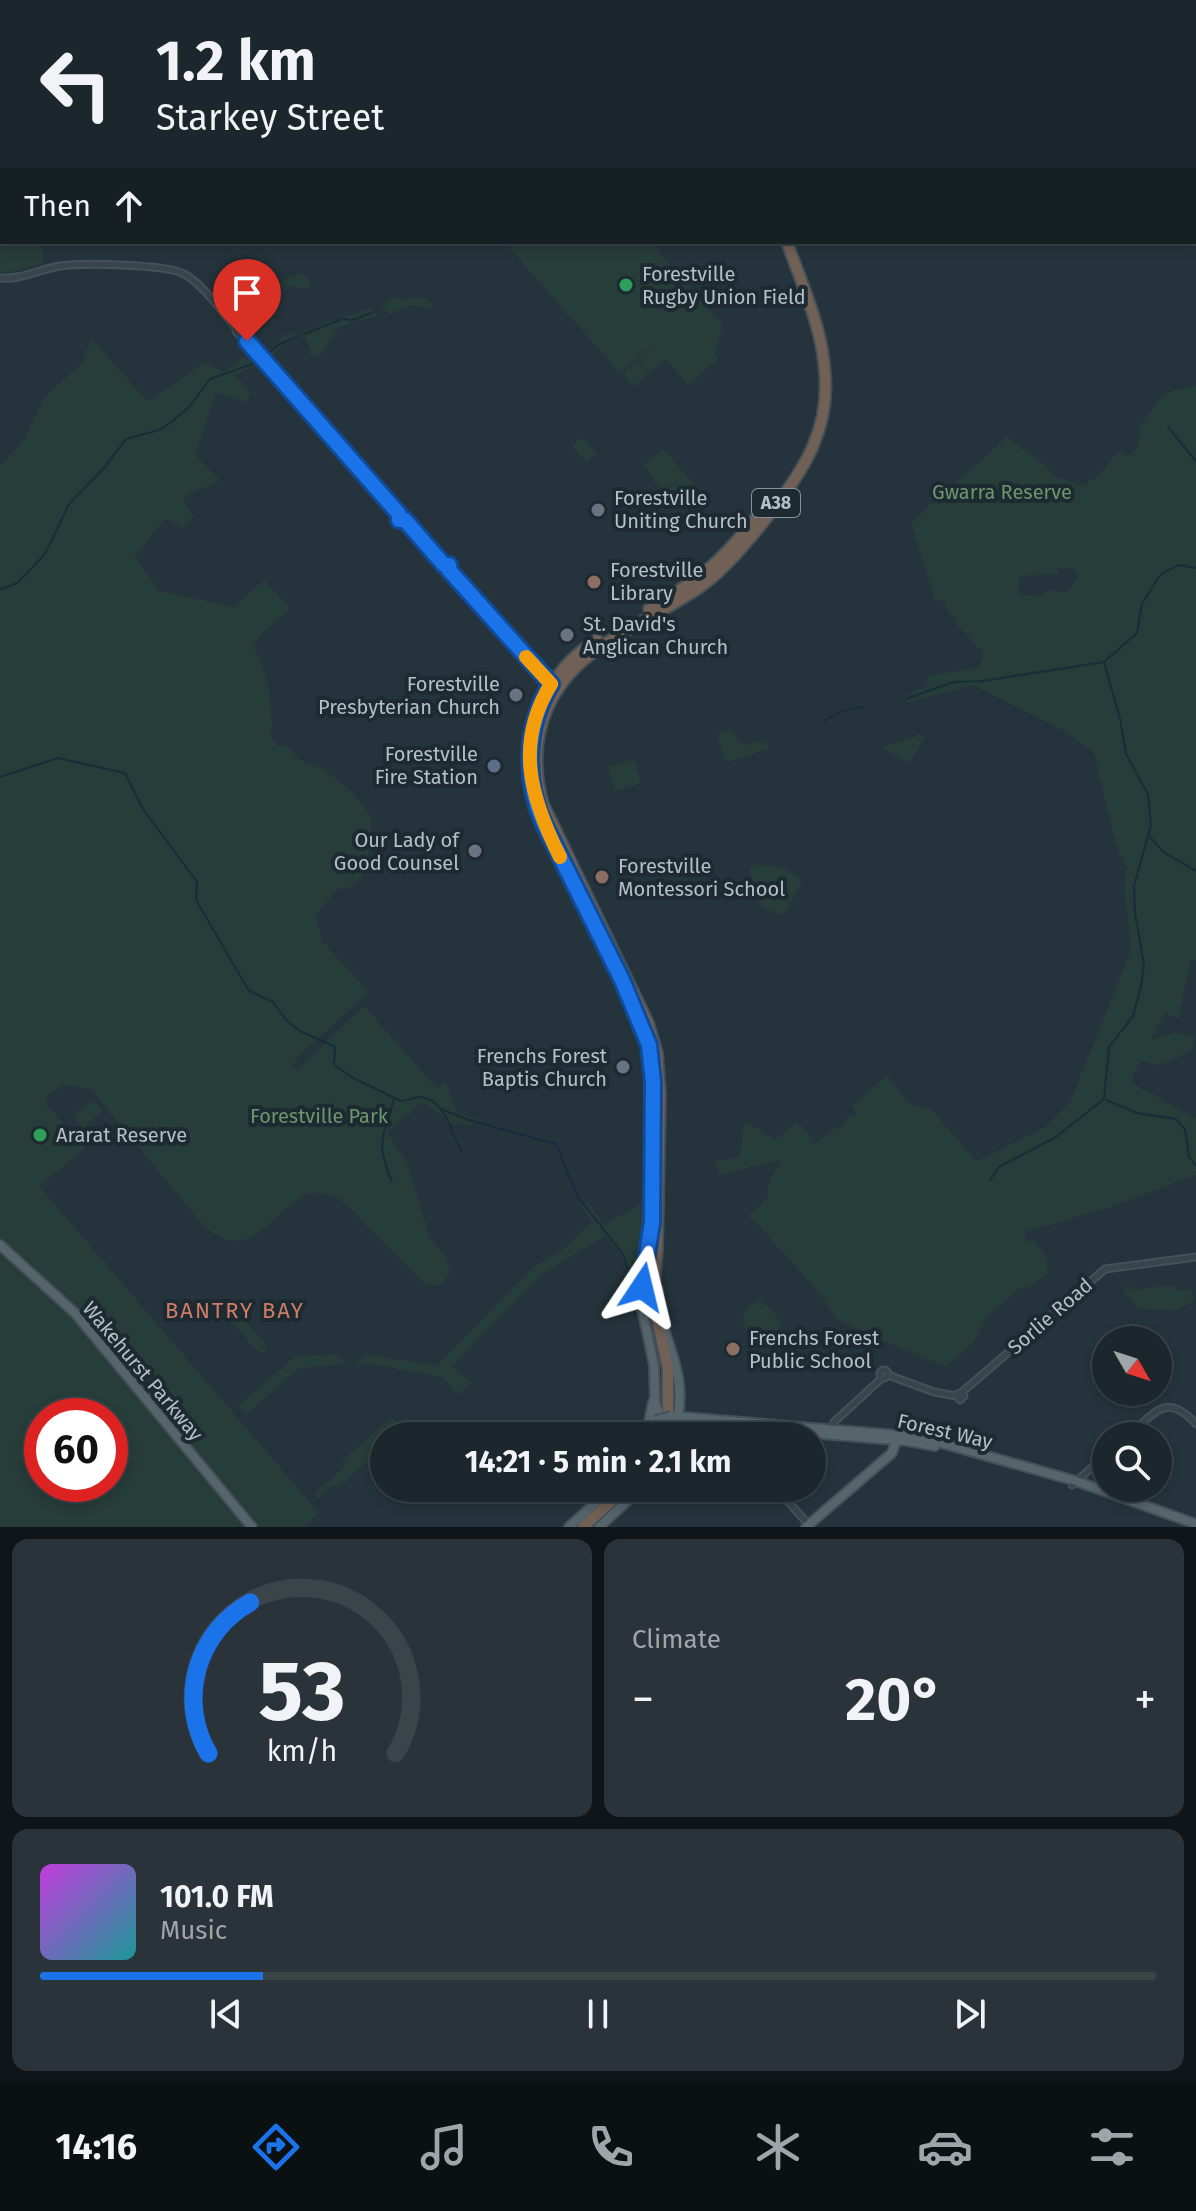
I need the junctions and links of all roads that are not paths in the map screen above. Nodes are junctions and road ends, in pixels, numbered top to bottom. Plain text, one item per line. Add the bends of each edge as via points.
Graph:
1 (781, 244) edge
2 (788, 244) edge
3 (0, 278) edge
4 (818, 421) junction
5 (554, 686) junction
6 (654, 1244) junction
7 (0, 1245) edge
8 (1196, 1257) edge
9 (681, 1386) junction
10 (655, 1390) junction
11 (697, 1418) junction
12 (665, 1421) edge
13 (649, 1422) edge
14 (1144, 1422) edge
15 (1196, 1424) edge
16 (826, 1432) edge
17 (831, 1432) junction
18 (898, 1437) junction
19 (1092, 1467) edge
20 (1074, 1483) junction
21 (597, 1502) edge
22 (612, 1502) edge
23 (615, 1502) edge
24 (628, 1502) edge
25 (787, 1502) edge
26 (1196, 1524) edge
27 (807, 1526) edge
28 (252, 1527) edge
29 (569, 1527) edge
30 (583, 1527) edge
31 (589, 1527) edge
32 (599, 1527) edge
33 (1191, 1527) edge

1 - 4 highway, A38 via 816,352
2 - 4 highway, A38 via 820,337 825,375
3 - 5 street via 66,266 172,269 193,281 399,520 405,520
4 - 5 highway, A38 via 801,469 739,551 701,586 648,614
5 - 6 highway, A38 via 537,747 540,804 649,1035 659,1068
6 - 9 main road, A38 via 659,1303
6 - 10 main road, A38 via 641,1296
6 - 12 highway, A38 via 653,1300 668,1369
7 - 28 main road, Wakehurst Parkway via 75,1313
8 - 17 street, Sorlie Road via 1105,1269 959,1394 885,1376 834,1422
9 - 11 main road via 687,1410
9 - 12 main road, A38
10 - 12 main road
10 - 13 main road, A38
11 - 12 main road, Forest Way
11 - 17 main road, Forest Way
14 - 15 street via 1157,1411 1176,1406
16 - 17 main road, Forest Way
17 - 18 main road, Forest Way
18 - 20 main road, Forest Way
18 - 27 main road via 892,1453
19 - 20 street
20 - 26 main road, Forest Way
20 - 33 main road, Forest Way
21 - 29 main road
22 - 30 highway
23 - 31 highway
24 - 32 main road
25 - 27 street

